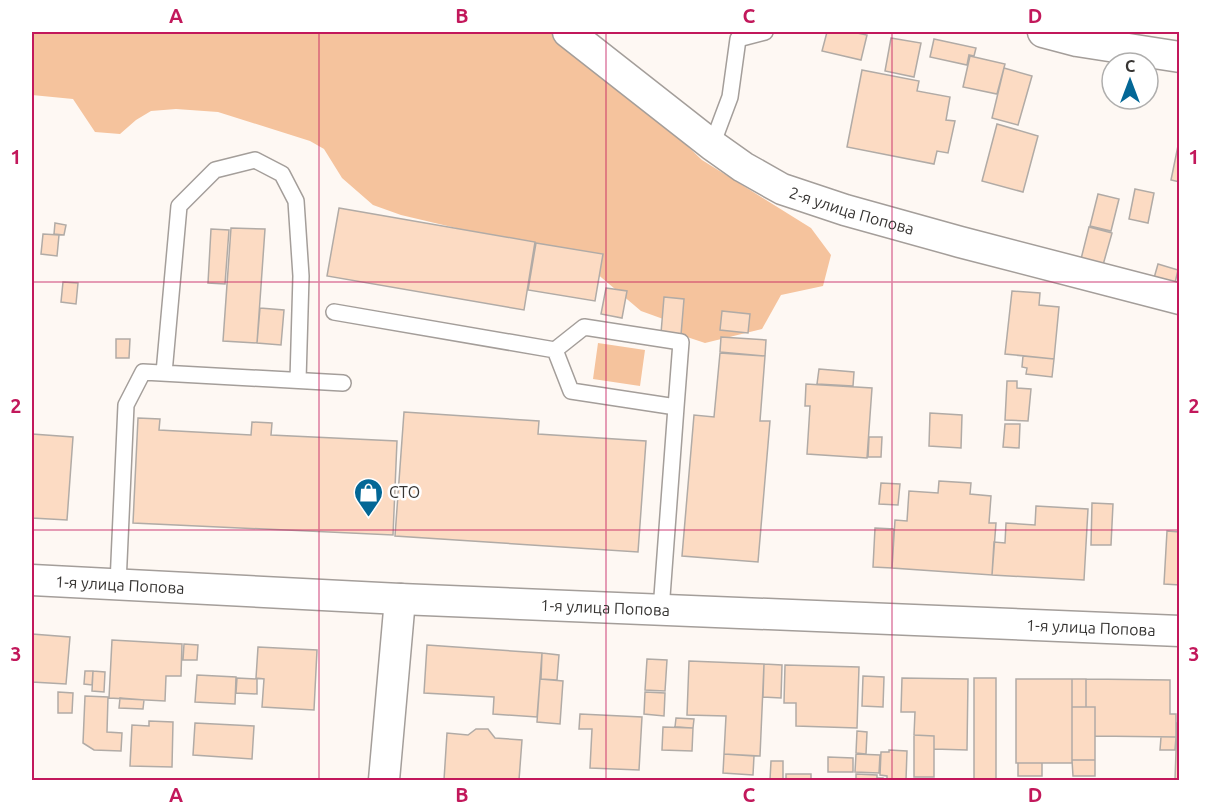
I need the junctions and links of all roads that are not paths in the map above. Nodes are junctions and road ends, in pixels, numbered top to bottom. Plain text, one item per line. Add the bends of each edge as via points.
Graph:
1 (568, 32) edge
2 (765, 32) edge
3 (1043, 32) edge
4 (739, 35) edge
5 (1179, 57) edge
6 (712, 145) junction
7 (1179, 299) edge
8 (334, 312) dead end
9 (555, 351) junction
10 (164, 373) junction
11 (298, 380) junction
12 (343, 383) dead end
13 (676, 408) junction
14 (32, 580) edge
15 (118, 584) junction
16 (400, 599) junction
17 (661, 610) junction
18 (1179, 631) edge
19 (384, 780) edge

1 - 6 street, 2-я улица Попова
2 - 4 lane
3 - 5 street
4 - 6 lane via 730,97
6 - 7 street, 2-я улица Попова via 782,189 845,210
8 - 9 lane
9 - 13 lane via 571,391
9 - 13 lane via 584,327 681,342
10 - 11 lane
10 - 11 lane via 179,206 215,170 255,160 282,174 296,201 301,276
10 - 15 lane via 143,372 126,405
11 - 12 lane
13 - 17 lane
14 - 15 street, 1-я улица Попова
15 - 16 street, 1-я улица Попова
16 - 17 street, 1-я улица Попова
16 - 19 street
17 - 18 street, 1-я улица Попова

